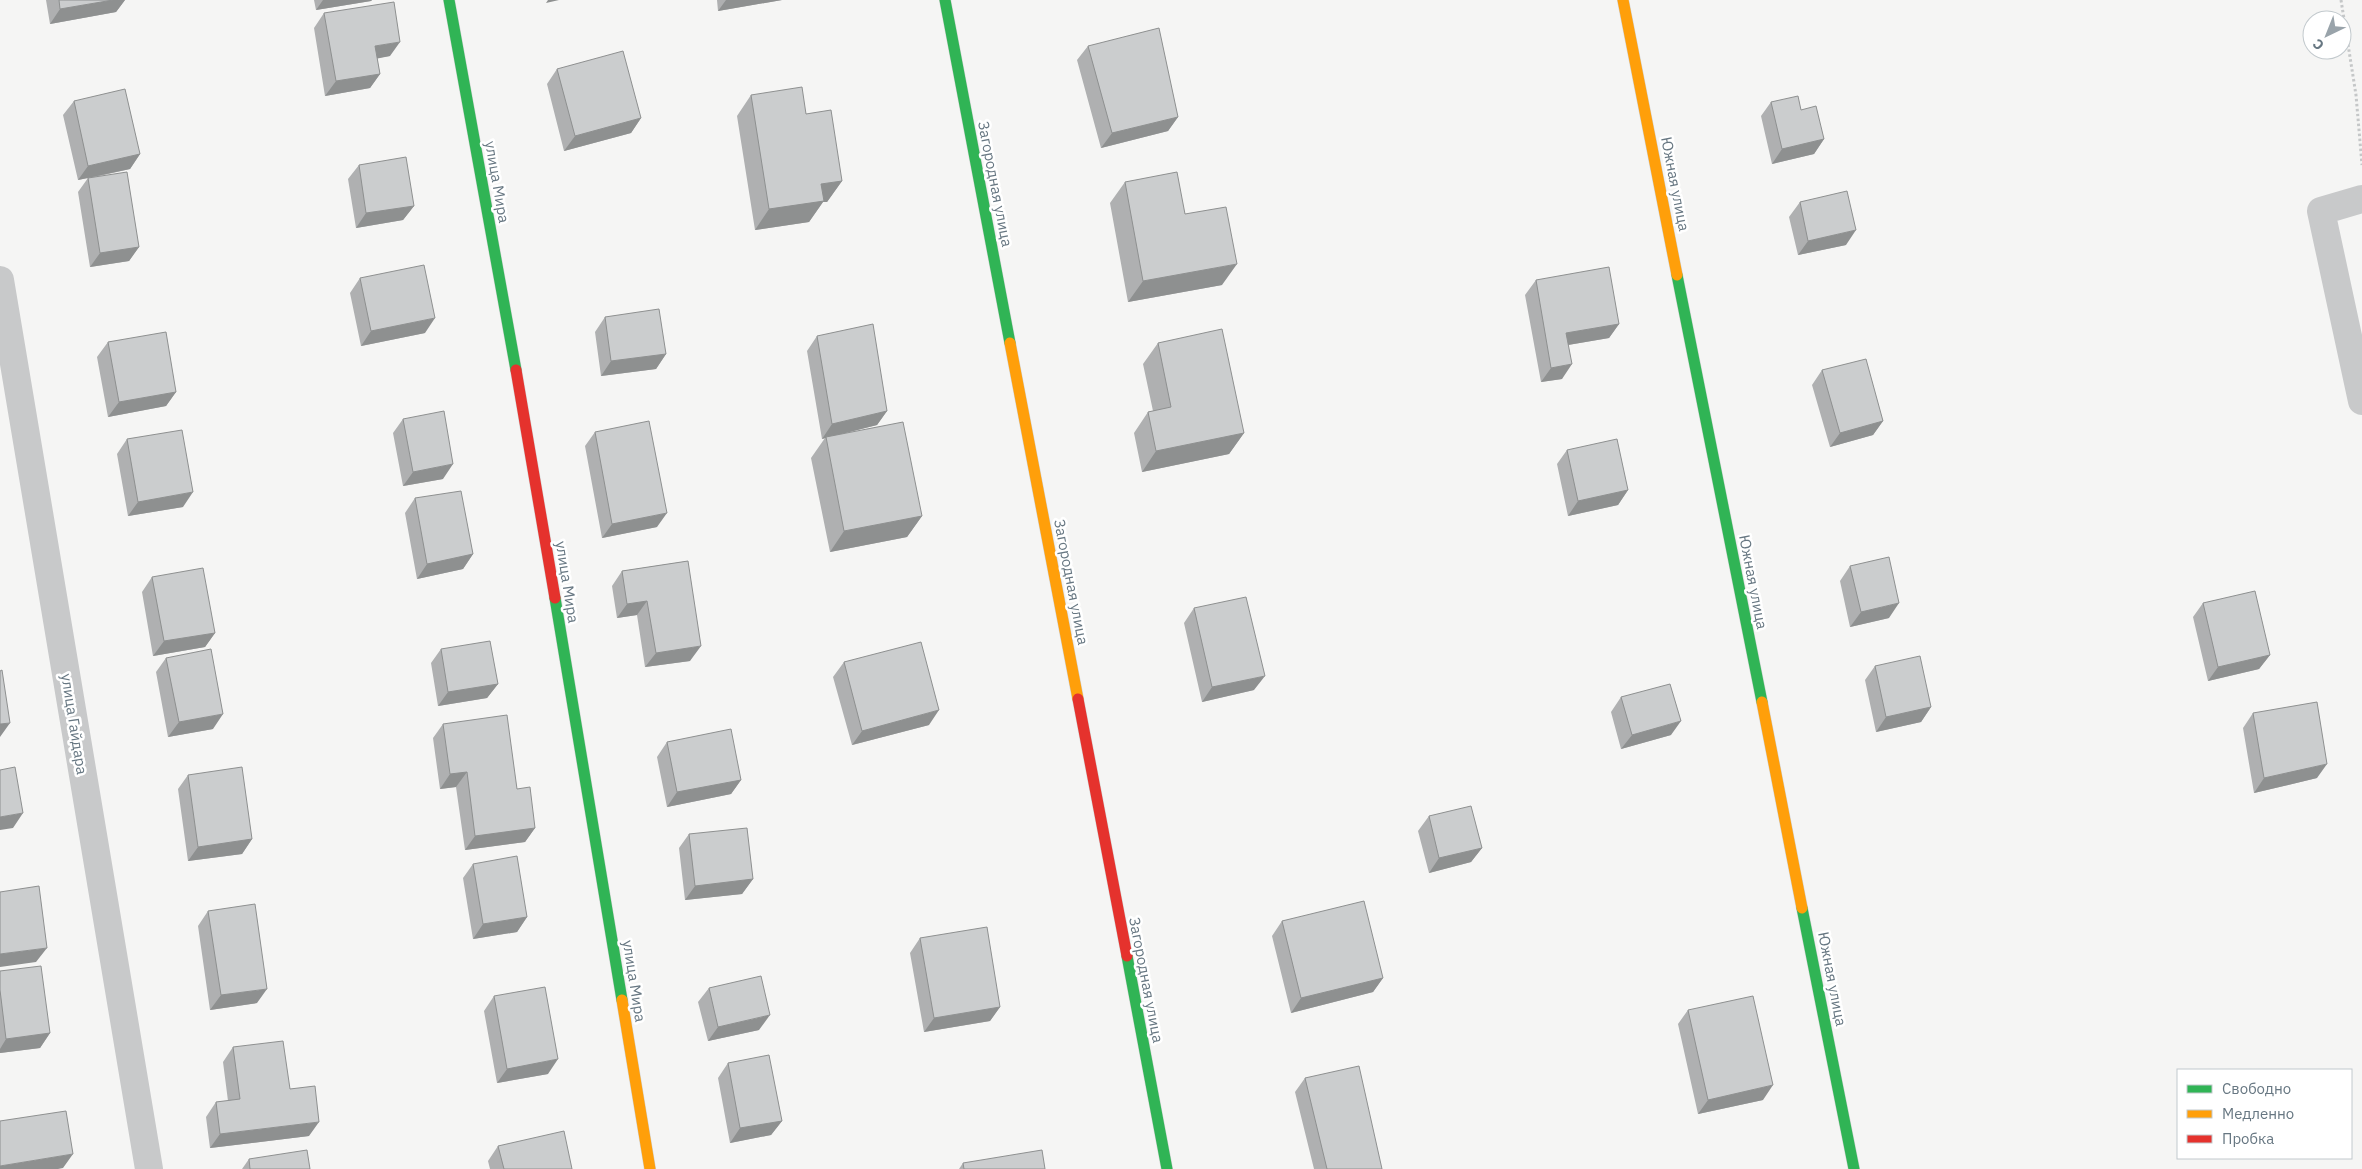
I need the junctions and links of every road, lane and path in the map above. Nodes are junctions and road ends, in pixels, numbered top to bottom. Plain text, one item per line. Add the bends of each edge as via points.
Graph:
1 (449, 0) edge
2 (945, 0) edge
3 (1624, 0) edge
4 (2341, 0) edge
5 (2362, 170) edge
6 (2362, 199) edge
7 (0, 280) edge
8 (2362, 401) edge
9 (149, 1169) edge
10 (650, 1169) edge
11 (1166, 1169) edge
12 (1854, 1169) edge

1 - 10 street, улица Мира via 520,392
2 - 11 street, Загородная улица
3 - 12 street, Южная улица
4 - 5 path via 2356,94
6 - 8 street via 2321,211
7 - 9 street, улица Гайдара

